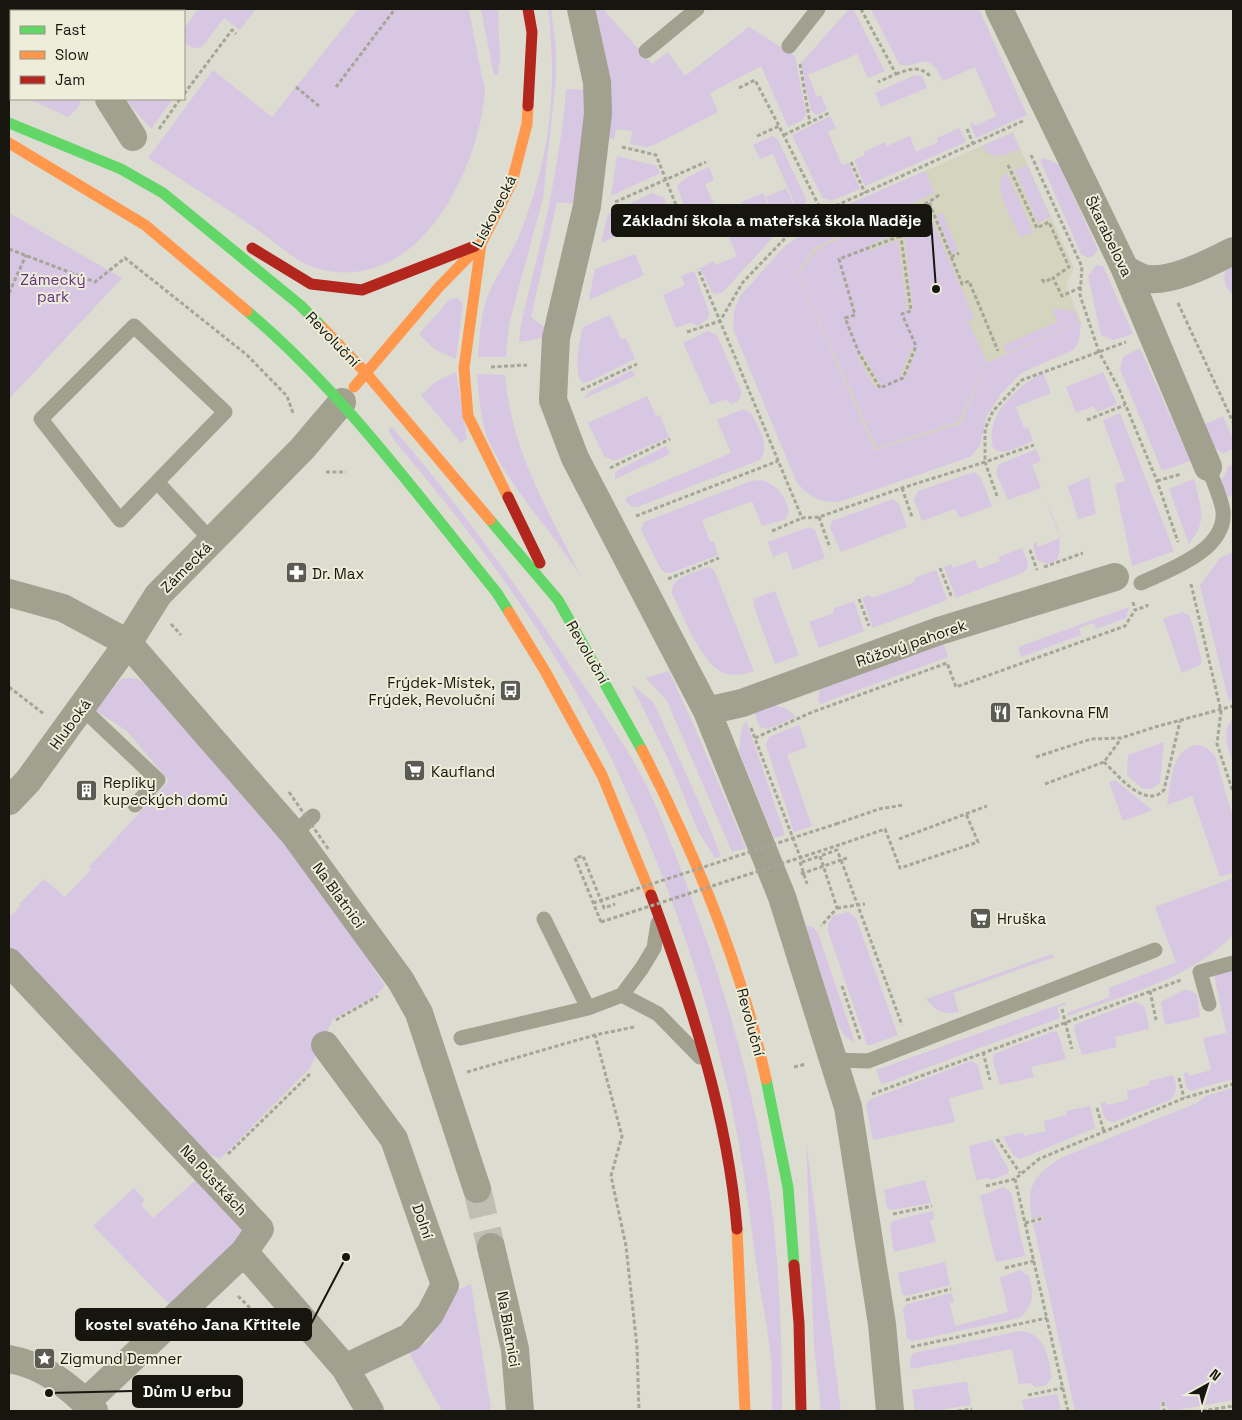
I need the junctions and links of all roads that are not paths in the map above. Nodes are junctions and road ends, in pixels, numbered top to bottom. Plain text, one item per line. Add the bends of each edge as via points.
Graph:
1 (528, 9) edge
2 (581, 9) edge
3 (696, 9) edge
4 (818, 9) edge
5 (999, 9) edge
6 (790, 46) dead end
7 (646, 51) dead end
8 (110, 100) edge
9 (9, 122) edge
10 (133, 137) dead end
11 (9, 143) edge
12 (163, 193) junction
13 (481, 244) junction
14 (1233, 251) edge
15 (1125, 269) junction
16 (366, 374) junction
17 (342, 402) junction
18 (1208, 467) joint
19 (157, 482) junction
20 (212, 541) junction
21 (1128, 580) joint
22 (9, 593) edge
23 (558, 600) junction
24 (128, 643) junction
25 (82, 708) junction
26 (707, 711) junction
27 (9, 801) edge
28 (135, 806) dead end
29 (660, 916) junction
30 (544, 918) dead end
31 (1155, 950) dead end
32 (9, 962) edge
33 (1233, 963) edge
34 (622, 995) junction
35 (1209, 1004) dead end
36 (588, 1008) junction
37 (461, 1038) dead end
38 (325, 1045) dead end
39 (834, 1060) junction
40 (706, 1064) junction
41 (477, 1189) tunnel mouth
42 (491, 1247) tunnel mouth
43 (244, 1252) junction
44 (9, 1359) edge
45 (345, 1368) junction
46 (90, 1407) edge
47 (370, 1411) edge
48 (520, 1411) edge
49 (745, 1411) edge
50 (800, 1411) edge
51 (890, 1411) edge

1 - 13 main road, Lískovecká via 532,32 527,124 512,182
2 - 26 street via 597,82 598,114 587,206 556,338 553,400 575,458
3 - 7 lane
4 - 6 lane
5 - 15 street, Škarabelova
8 - 10 street
9 - 12 main road, Revoluční via 121,169
11 - 17 main road via 145,225 276,336
12 - 13 main road via 311,284 362,290
12 - 16 main road, Revoluční via 300,305
13 - 16 main road, Lískovecká
13 - 23 main road via 464,368 468,416
14 - 15 street via 1163,279 1144,278
15 - 18 street, Škarabelova
16 - 17 main road, Lískovecká
16 - 23 main road, Revoluční
17 - 20 street, Zámecká via 302,449
17 - 29 main road via 502,601 545,671 602,776
18 - 21 lane via 1223,512 1221,532 1185,563
19 - 19 lane via 120,520 41,419 134,326 225,412
19 - 20 lane
20 - 24 street, Zámecká via 158,595
21 - 26 street, Růžový pahorek via 939,631 742,704
22 - 24 street via 63,608
23 - 50 main road, Revoluční via 632,730 678,820 735,962 764,1072 788,1187 799,1323
24 - 25 street, Hluboká
24 - 41 street, Na Blatnici via 303,825 419,1012
25 - 27 street, Hluboká via 28,781
25 - 28 lane via 158,780
26 - 39 street via 782,897
29 - 34 lane via 654,948
29 - 40 main road via 682,978
30 - 36 lane
31 - 39 lane via 868,1061
32 - 43 street, Na Půstkách via 260,1229
33 - 35 lane via 1200,972
34 - 36 lane
34 - 40 lane via 658,1014
36 - 37 lane
38 - 45 street, Dolní via 394,1139 445,1286 430,1314 410,1337
39 - 51 street via 848,1107 882,1324
40 - 49 main road via 734,1187
42 - 48 street, Na Blatnici via 515,1349
43 - 45 street
43 - 46 street
44 - 46 street via 27,1362 57,1378
45 - 47 street

